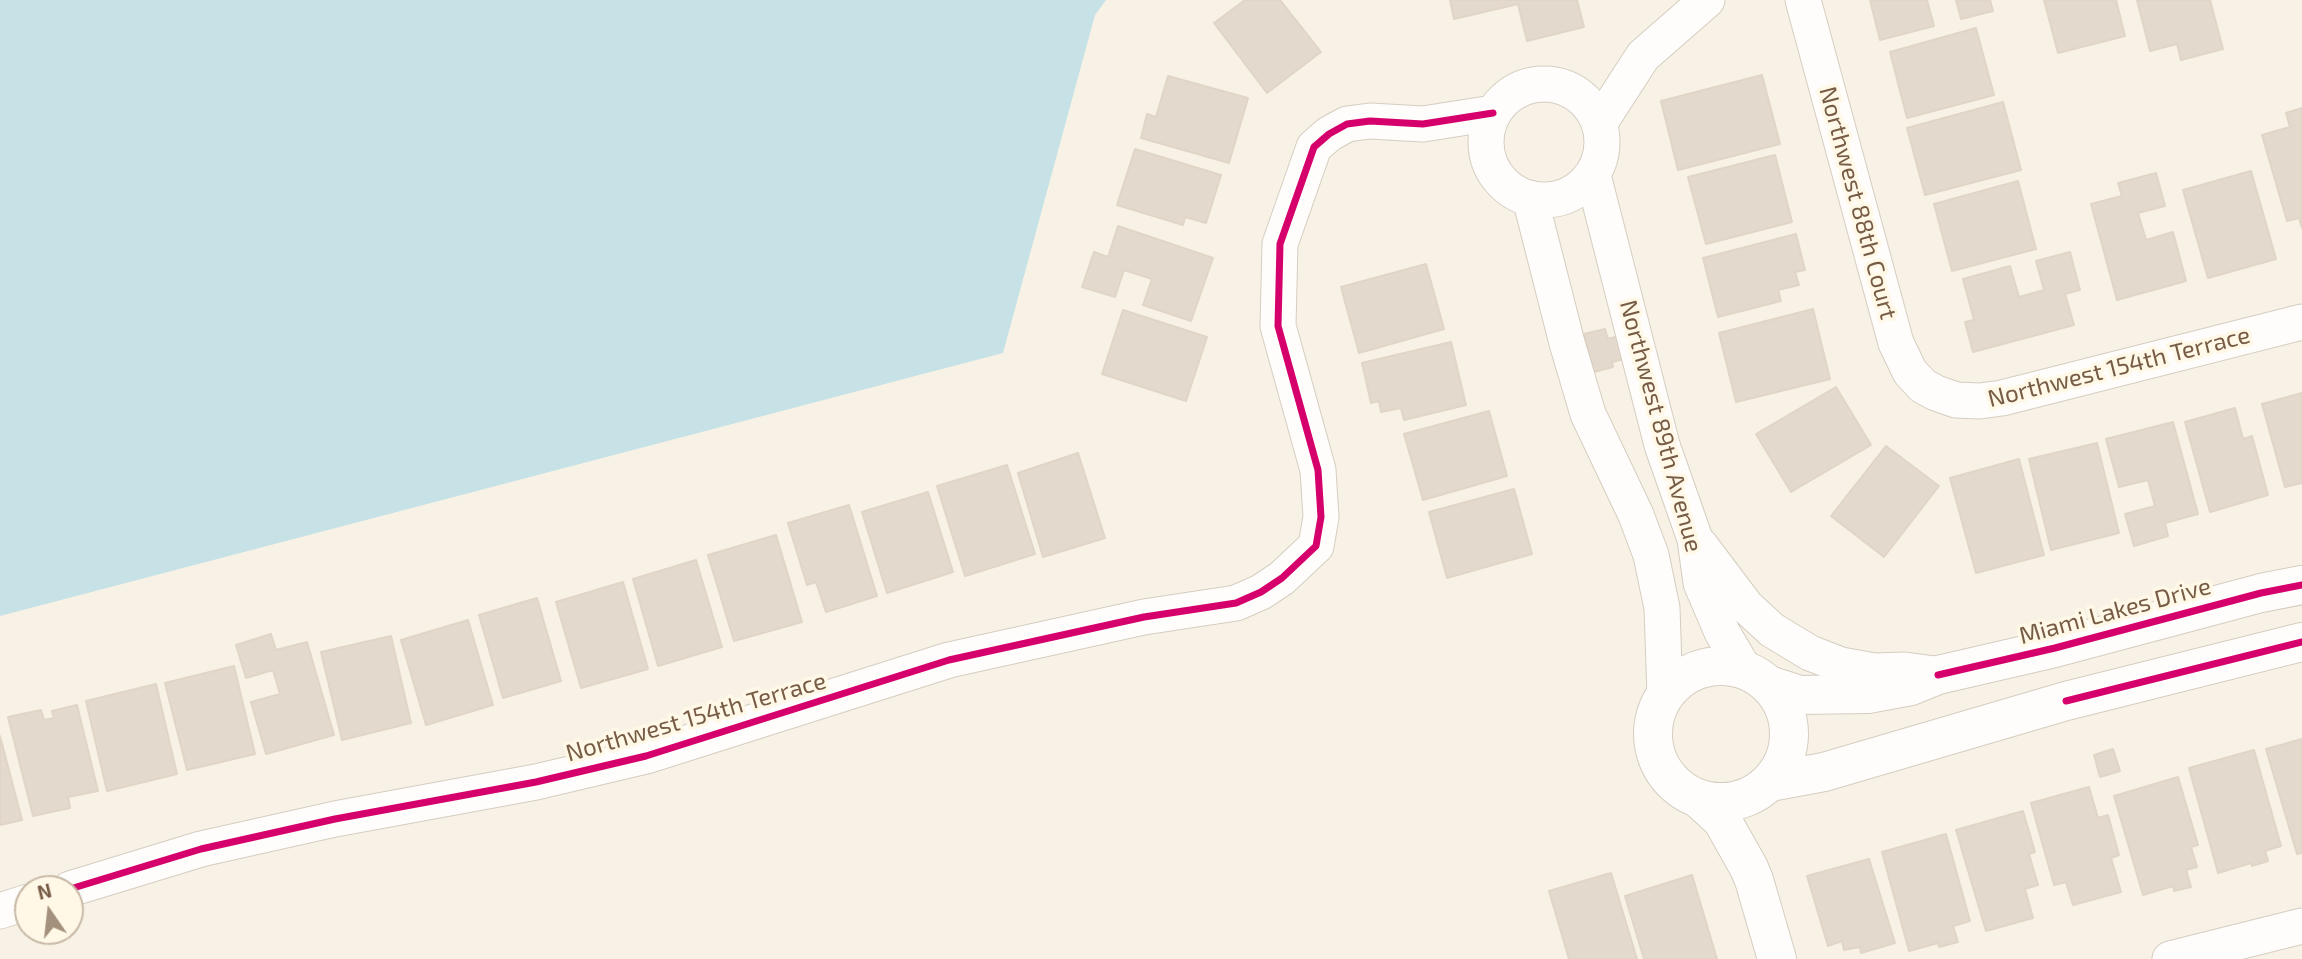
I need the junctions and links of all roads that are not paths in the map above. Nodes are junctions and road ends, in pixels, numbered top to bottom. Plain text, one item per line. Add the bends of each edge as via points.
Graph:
1 (1707, 0) edge
2 (1803, 0) edge
3 (1643, 56) junction
4 (1569, 89) junction
5 (1493, 113) junction
6 (1423, 124) junction
7 (1599, 124) junction
8 (1490, 164) junction
9 (1593, 175) junction
10 (1530, 198) junction
11 (2302, 322) edge
12 (1936, 393) joint
13 (1695, 539) junction
14 (2302, 585) edge
15 (2302, 642) edge
16 (1938, 675) junction
17 (1757, 678) junction
18 (1665, 695) junction
19 (1764, 787) junction
20 (1698, 799) junction
21 (1754, 880) junction
22 (84, 886) edge
23 (2302, 926) edge
24 (1777, 959) edge
25 (2170, 959) edge

1 - 3 street
2 - 12 street, Northwest 88th Court via 1896,343 1910,372
3 - 4 street
3 - 7 street
4 - 5 street via 1549,83 1529,85 1512,92
4 - 7 street via 1585,100
5 - 6 street
5 - 8 street via 1485,137
6 - 8 street
6 - 22 street, Northwest 154th Terrace via 1370,121 1347,124 1329,134 1314,147 1280,244 1278,326 1318,470 1321,517 1316,546 1261,592 1236,603 1144,617 949,660 646,756 201,849
7 - 9 street via 1601,157
8 - 10 street via 1504,186
9 - 10 street via 1560,199
9 - 13 street, Northwest 89th Avenue via 1662,445
10 - 18 street, Northwest 89th Avenue via 1588,414 1651,555 1662,608
11 - 12 street, Northwest 154th Terrace via 2001,398 1956,400
13 - 16 street via 1746,606 1772,631 1810,653 1874,671
13 - 17 street, Northwest 89th Avenue via 1701,583 1722,632
14 - 16 street, Miami Lakes Drive
15 - 19 street via 2066,701
16 - 17 street, Miami Lakes Drive via 1911,686 1868,694 1800,695
17 - 18 street via 1728,667 1710,667 1693,672
17 - 19 street via 1782,702 1788,723 1789,744 1782,764
18 - 20 street via 1656,714 1656,755 1665,774
19 - 20 street via 1739,800
19 - 21 street via 1753,856
20 - 21 street via 1721,820
21 - 24 street
23 - 25 street

